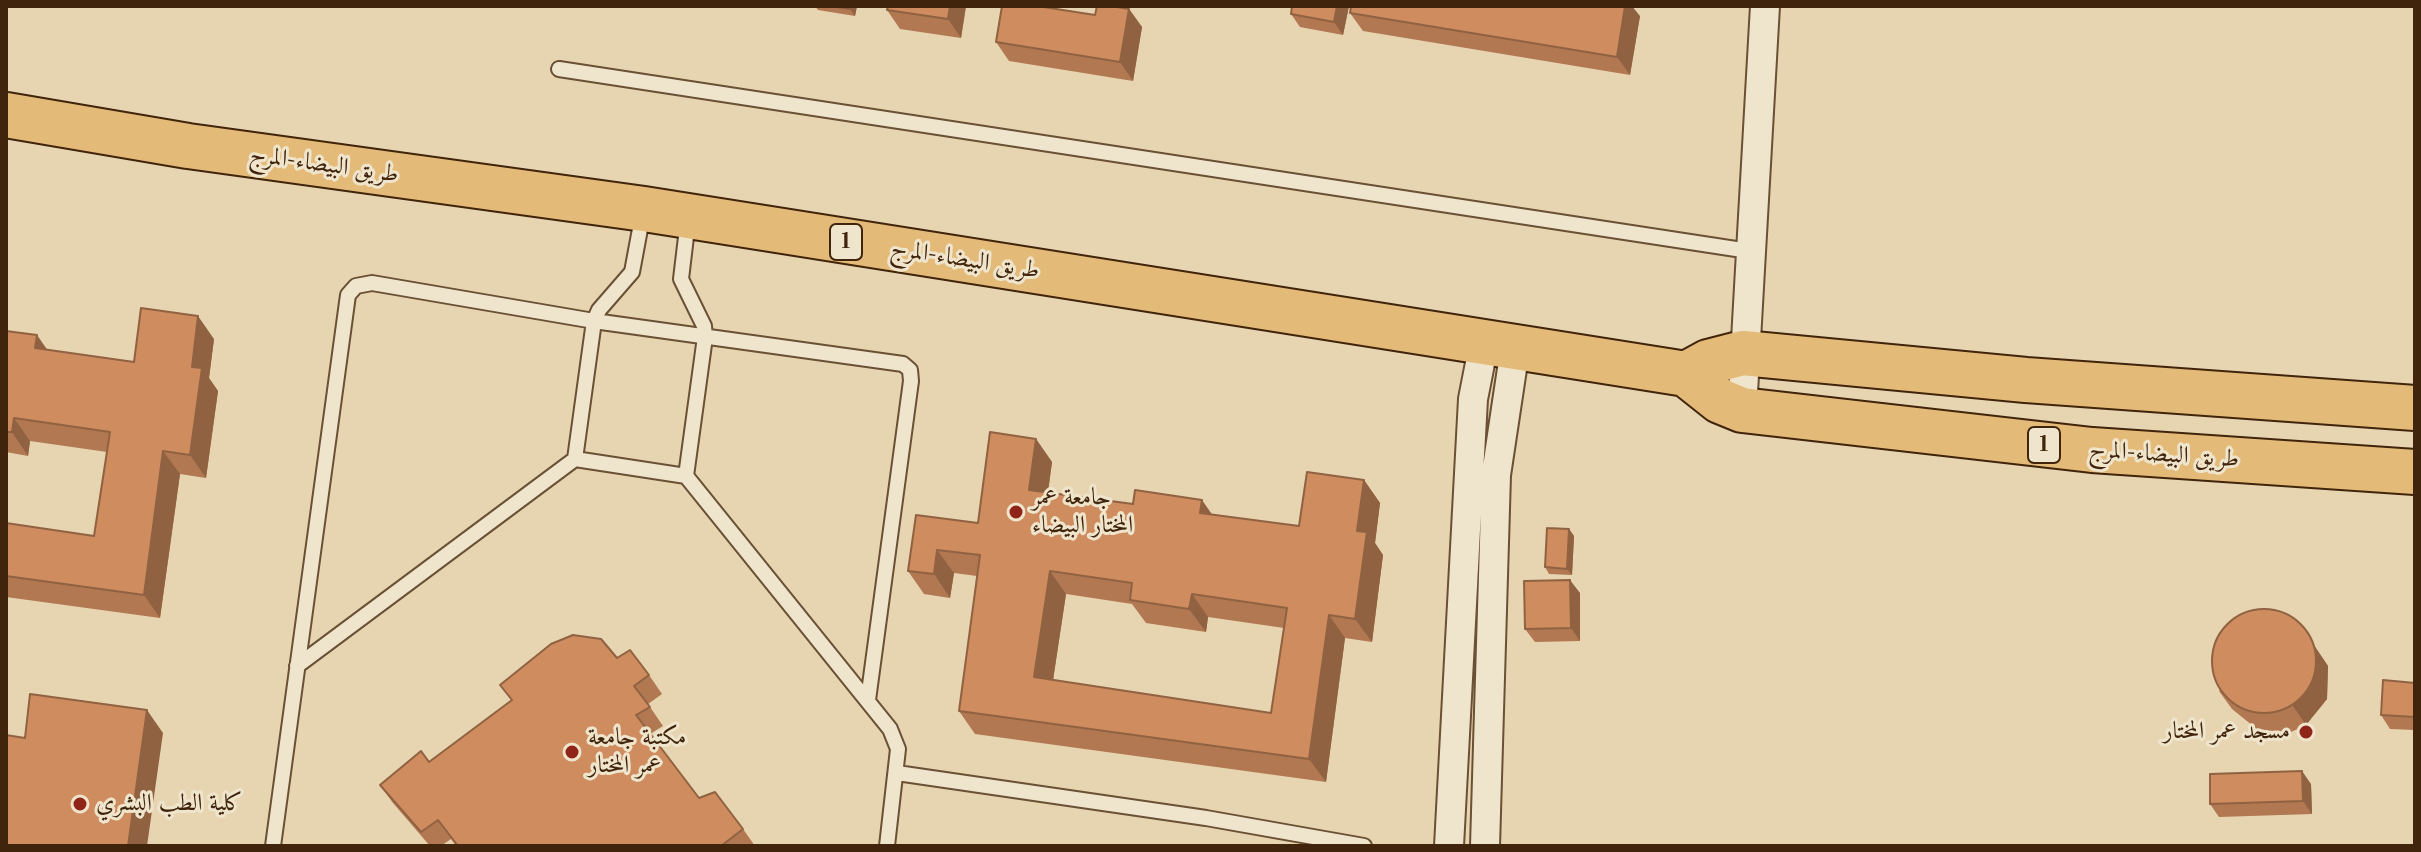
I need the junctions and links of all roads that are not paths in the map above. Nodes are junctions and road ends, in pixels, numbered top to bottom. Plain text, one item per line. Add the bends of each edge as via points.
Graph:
1 (1765, 6) edge
2 (559, 69) dead end
3 (6, 115) edge
4 (644, 209) junction
5 (689, 217) junction
6 (1749, 251) junction
7 (594, 321) junction
8 (705, 337) junction
9 (1500, 346) junction
10 (1743, 353) junction
11 (1686, 374) junction
12 (2415, 408) edge
13 (1742, 410) junction
14 (575, 459) junction
15 (2415, 472) edge
16 (686, 476) junction
17 (297, 666) junction
18 (868, 700) junction
19 (897, 773) junction
20 (273, 846) edge
21 (887, 846) edge
22 (1364, 846) edge
23 (1449, 846) edge
24 (1485, 846) edge

1 - 6 street
2 - 6 lane
3 - 4 highway, طريق البيضاء-المرج / 1 via 188,146
4 - 5 highway, طريق البيضاء-المرج / 1
4 - 7 lane via 632,272
5 - 8 lane via 681,279
5 - 9 highway, طريق البيضاء-المرج / 1
6 - 10 street
7 - 8 lane
7 - 14 lane
7 - 17 lane via 372,283 356,286 348,295
8 - 16 lane
8 - 18 lane via 903,364 910,370
9 - 11 highway, طريق البيضاء-المرج / 1
9 - 23 street via 1473,399
9 - 24 street
10 - 11 highway
10 - 12 highway
10 - 13 street
11 - 13 highway, طريق البيضاء-المرج / 1 via 1720,401
13 - 15 highway, طريق البيضاء-المرج / 1 via 2092,450
14 - 16 lane
14 - 17 lane
16 - 18 lane
17 - 20 lane
18 - 19 lane via 896,741
19 - 21 lane
19 - 22 lane

